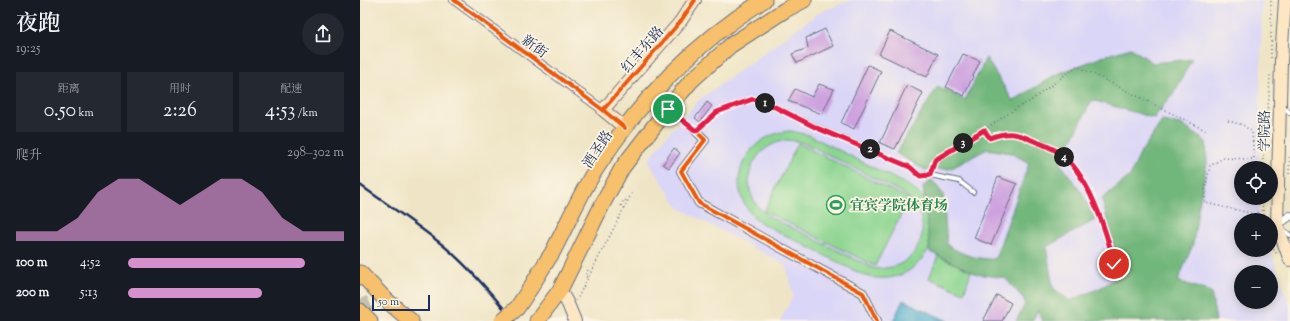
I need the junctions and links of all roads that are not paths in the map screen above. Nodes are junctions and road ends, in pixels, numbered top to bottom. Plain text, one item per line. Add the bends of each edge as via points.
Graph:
1 (454, 0) edge
2 (695, 0) edge
3 (764, 0) edge
4 (804, 0) edge
5 (1285, 0) edge
6 (1280, 103) junction
7 (668, 109) junction
8 (603, 110) junction
9 (1290, 113) edge
10 (625, 128) junction
11 (696, 131) junction
12 (973, 192) dead end
13 (1277, 213) edge
14 (1290, 216) edge
15 (1278, 224) edge
16 (1278, 226) edge
17 (1278, 228) edge
18 (1290, 235) edge
19 (1290, 260) edge
20 (360, 273) edge
21 (560, 290) junction
22 (360, 311) edge
23 (370, 321) edge
24 (411, 321) edge
25 (502, 321) edge
26 (537, 321) edge
27 (575, 321) edge
28 (877, 321) edge

1 - 8 street, 新街
2 - 8 main road, 红丰东路 via 680,22
3 - 10 highway, 酒圣路 via 744,12 680,65 658,87
4 - 7 highway via 731,45 691,80
5 - 6 main road, 学院路
6 - 9 lane
6 - 13 main road, 学院路
7 - 11 lane
7 - 21 highway via 622,168
8 - 10 main road
10 - 25 highway, 酒圣路, bridge via 581,194 531,287 517,308
11 - 12 lane via 717,112 753,99 910,167 920,176 930,175 959,180
11 - 28 street via 705,140 681,171 699,203 863,293
14 - 15 street
16 - 18 lane
17 - 19 main road, 学院路
20 - 24 highway
21 - 26 highway
21 - 27 main road
22 - 23 highway

